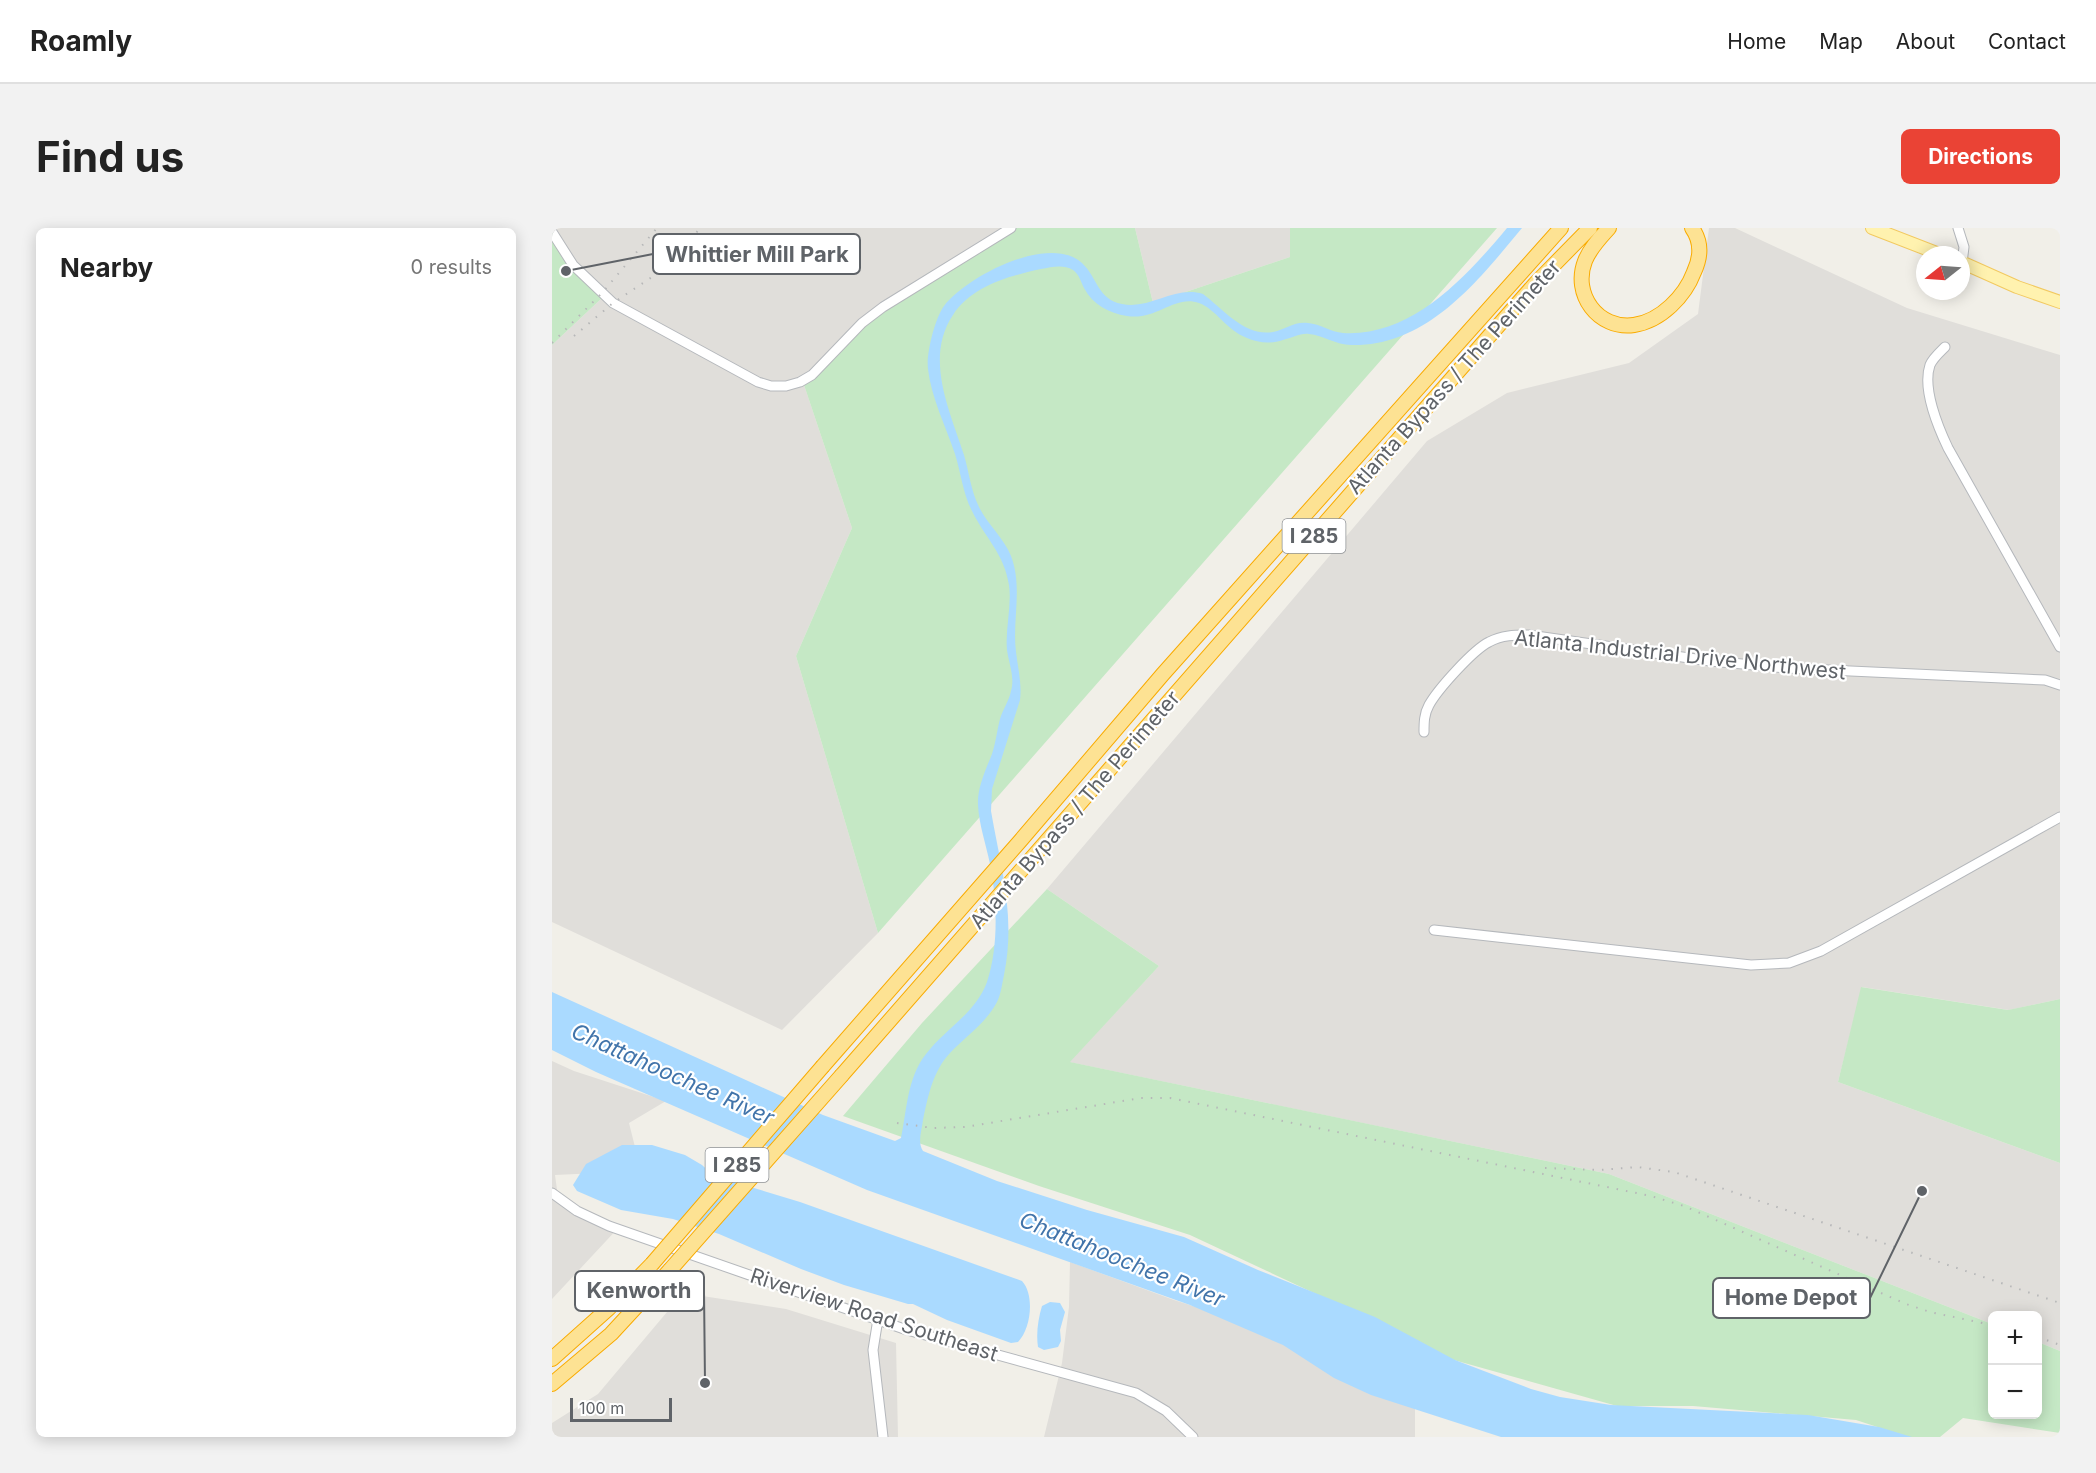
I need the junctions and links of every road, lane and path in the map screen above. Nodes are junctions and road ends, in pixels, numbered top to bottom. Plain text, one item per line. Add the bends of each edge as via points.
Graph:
1 (1011, 228) edge
2 (1561, 228) edge
3 (1590, 228) edge
4 (1609, 228) edge
5 (1692, 228) edge
6 (1872, 228) edge
7 (1958, 228) edge
8 (552, 232) edge
9 (1919, 246) edge
10 (1964, 246) edge
11 (563, 252) junction
12 (553, 254) edge
13 (1970, 266) edge
14 (2060, 302) edge
15 (1945, 347) dead end
16 (2060, 647) edge
17 (2060, 684) edge
18 (1424, 732) dead end
19 (2060, 817) edge
20 (1434, 930) dead end
21 (552, 1193) edge
22 (878, 1319) junction
23 (552, 1359) edge
24 (552, 1384) edge
25 (883, 1437) edge
26 (1193, 1437) edge

1 - 11 street via 883,307 812,375 786,386 758,382 613,303
2 - 23 highway, Atlanta Bypass / The Perimeter / I 285, bridge via 1163,674 652,1264
3 - 24 highway, Atlanta Bypass / The Perimeter / I 285, bridge via 1535,284 670,1270 611,1334
4 - 5 highway via 1585,261 1581,285 1596,313 1606,321 1624,325 1655,317 1683,292 1699,258 1698,239
6 - 9 main road
7 - 10 street
8 - 11 street
11 - 12 street
13 - 14 main road
15 - 16 street via 1933,360 1928,374 1938,425
17 - 18 street, Atlanta Industrial Drive Northwest via 2045,680 1786,669 1515,634 1490,641 1469,657 1429,705
19 - 20 street via 1821,951 1789,963 1751,965
21 - 22 street, Riverview Road Southeast via 577,1211 609,1226
22 - 25 street via 873,1350
22 - 26 street, Riverview Road Southeast via 1136,1393 1166,1411

